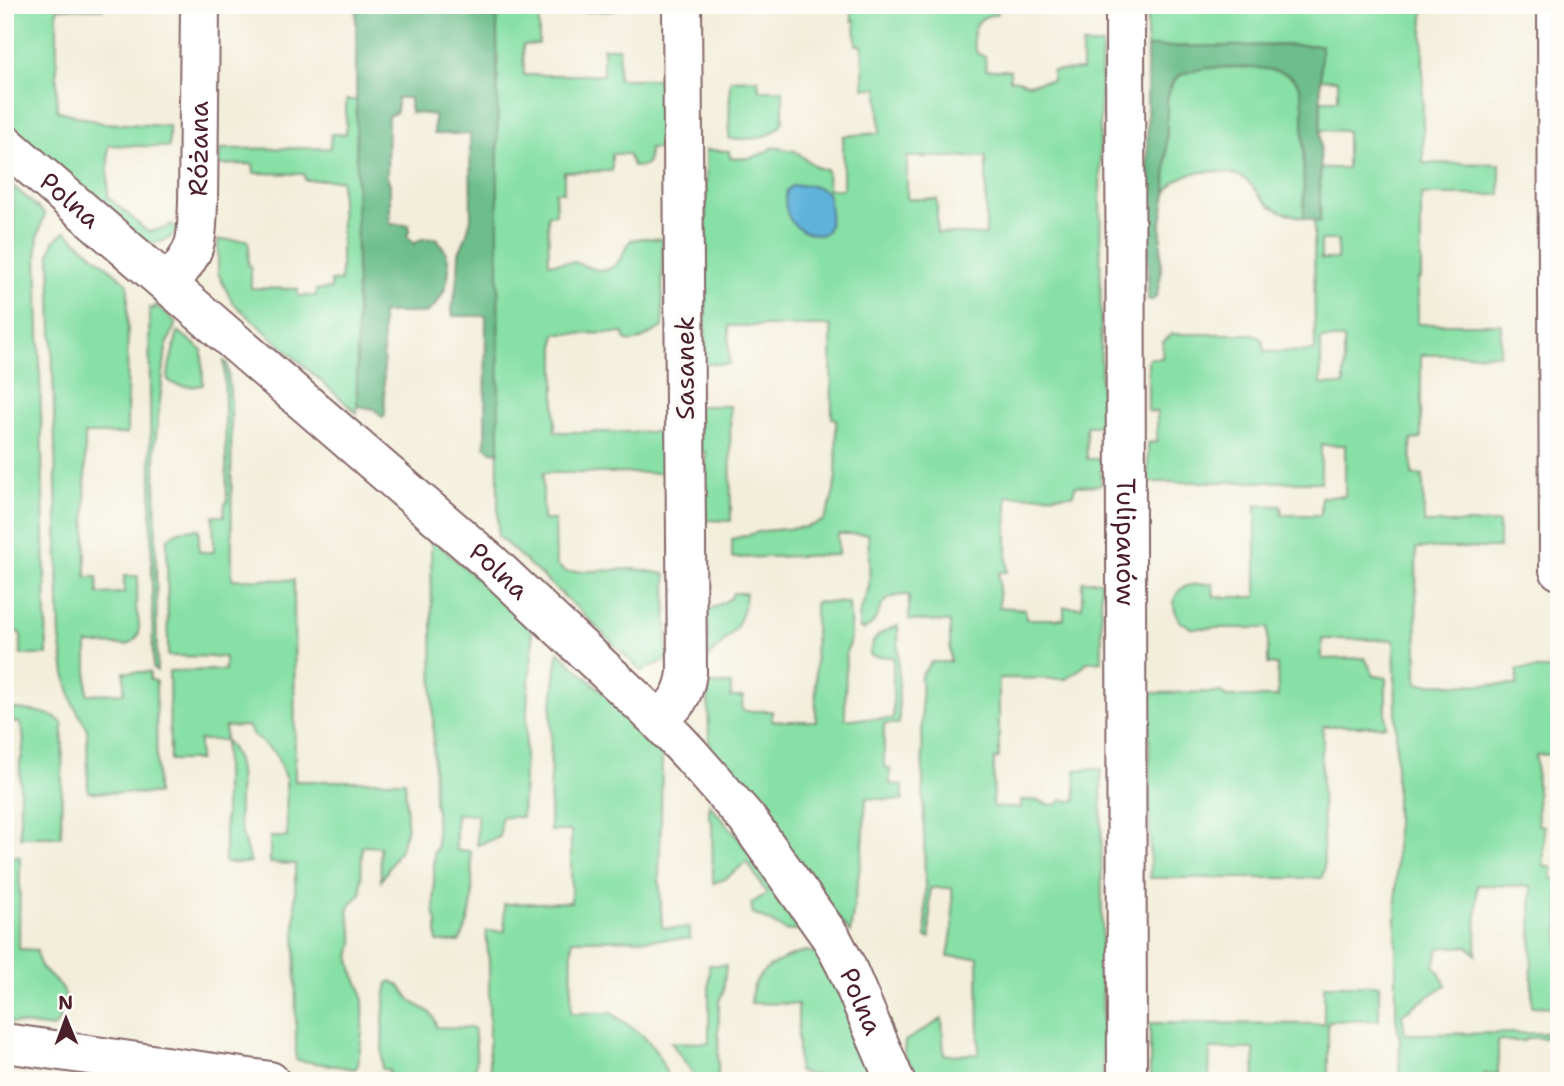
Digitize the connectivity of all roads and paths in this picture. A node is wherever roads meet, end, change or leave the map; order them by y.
1 (200, 5) edge
2 (682, 5) edge
3 (1125, 5) edge
4 (1558, 5) edge
5 (5, 144) edge
6 (169, 285) junction
7 (1559, 570) edge
8 (658, 720) junction
9 (5, 1043) edge
10 (270, 1081) edge
11 (895, 1081) edge
12 (1126, 1081) edge

1 - 6 street, Różana
2 - 8 street, Sasanek
3 - 12 street, Tulipanów
4 - 7 street
5 - 6 street, Polna
6 - 8 street, Polna
8 - 11 street, Polna
9 - 10 street

